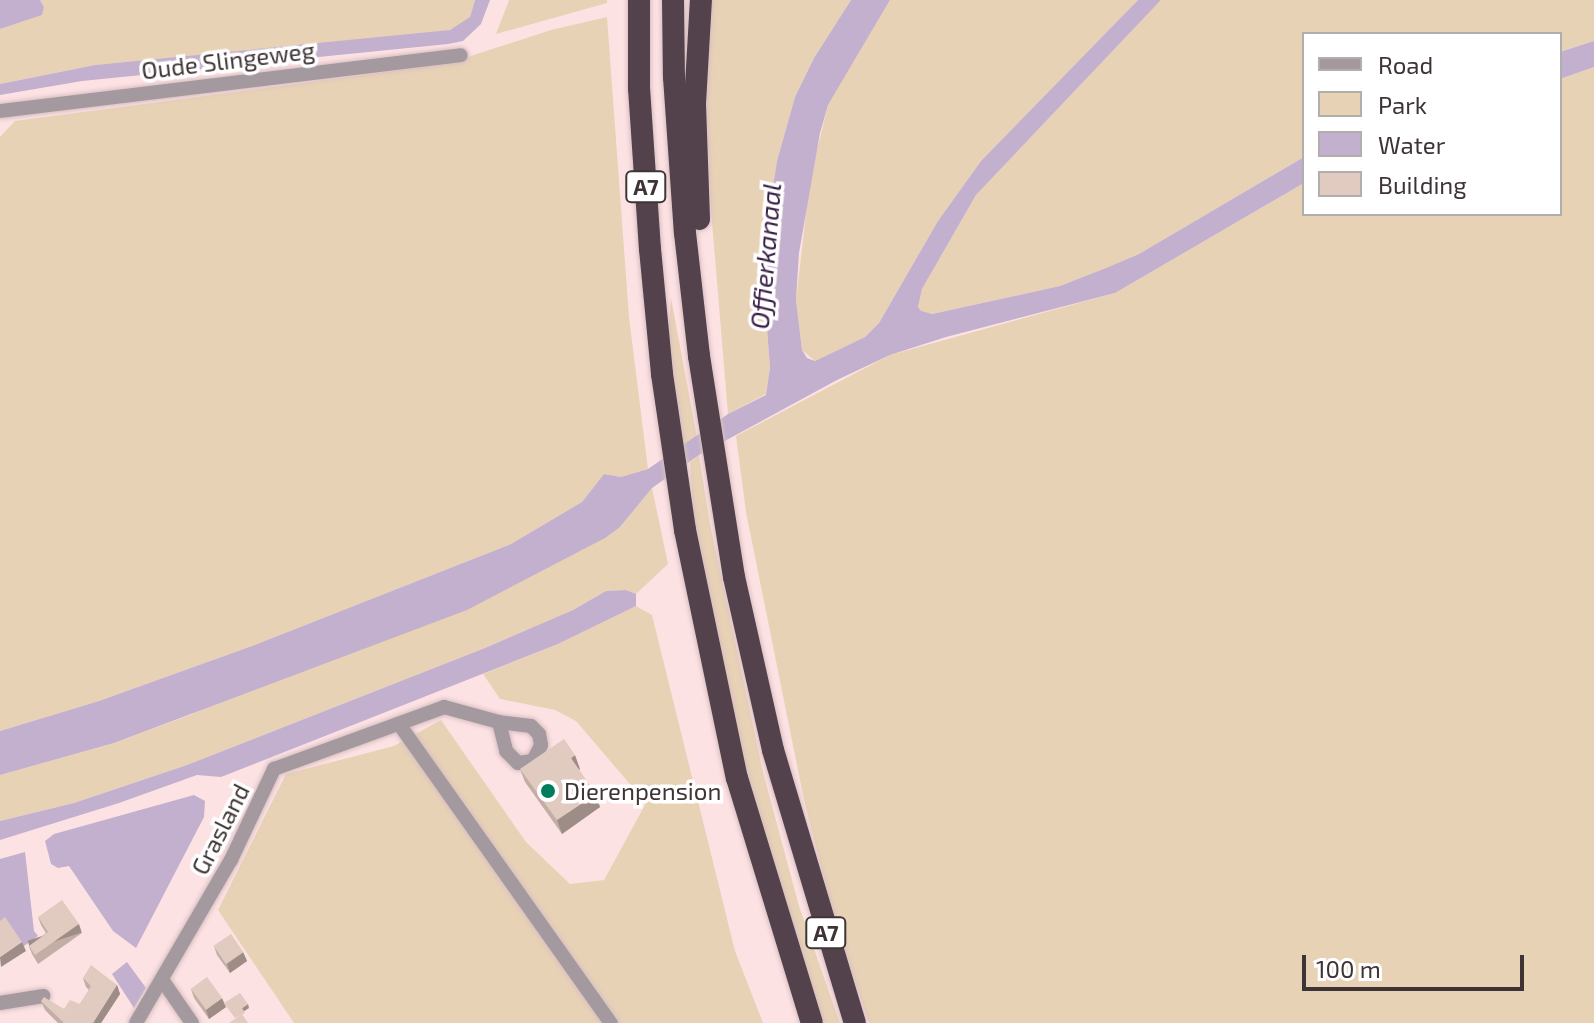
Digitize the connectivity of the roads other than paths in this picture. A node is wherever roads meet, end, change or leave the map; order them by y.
1 (639, 0) edge
2 (673, 0) edge
3 (701, 0) edge
4 (461, 55) dead end
5 (0, 111) edge
6 (699, 356) junction
7 (499, 722) dead end
8 (399, 724) junction
9 (161, 983) junction
10 (43, 996) edge
11 (0, 1003) edge
12 (136, 1022) edge
13 (192, 1023) edge
14 (611, 1023) edge
15 (812, 1023) edge
16 (855, 1023) edge

1 - 15 highway, A7
2 - 6 highway, A7
3 - 6 highway, A7
4 - 5 street, Oude Slingeweg
6 - 16 highway, A7
7 - 8 street, Grasland
8 - 9 street, Grasland
8 - 14 street
9 - 12 street, Grasland
9 - 13 street
10 - 11 street

